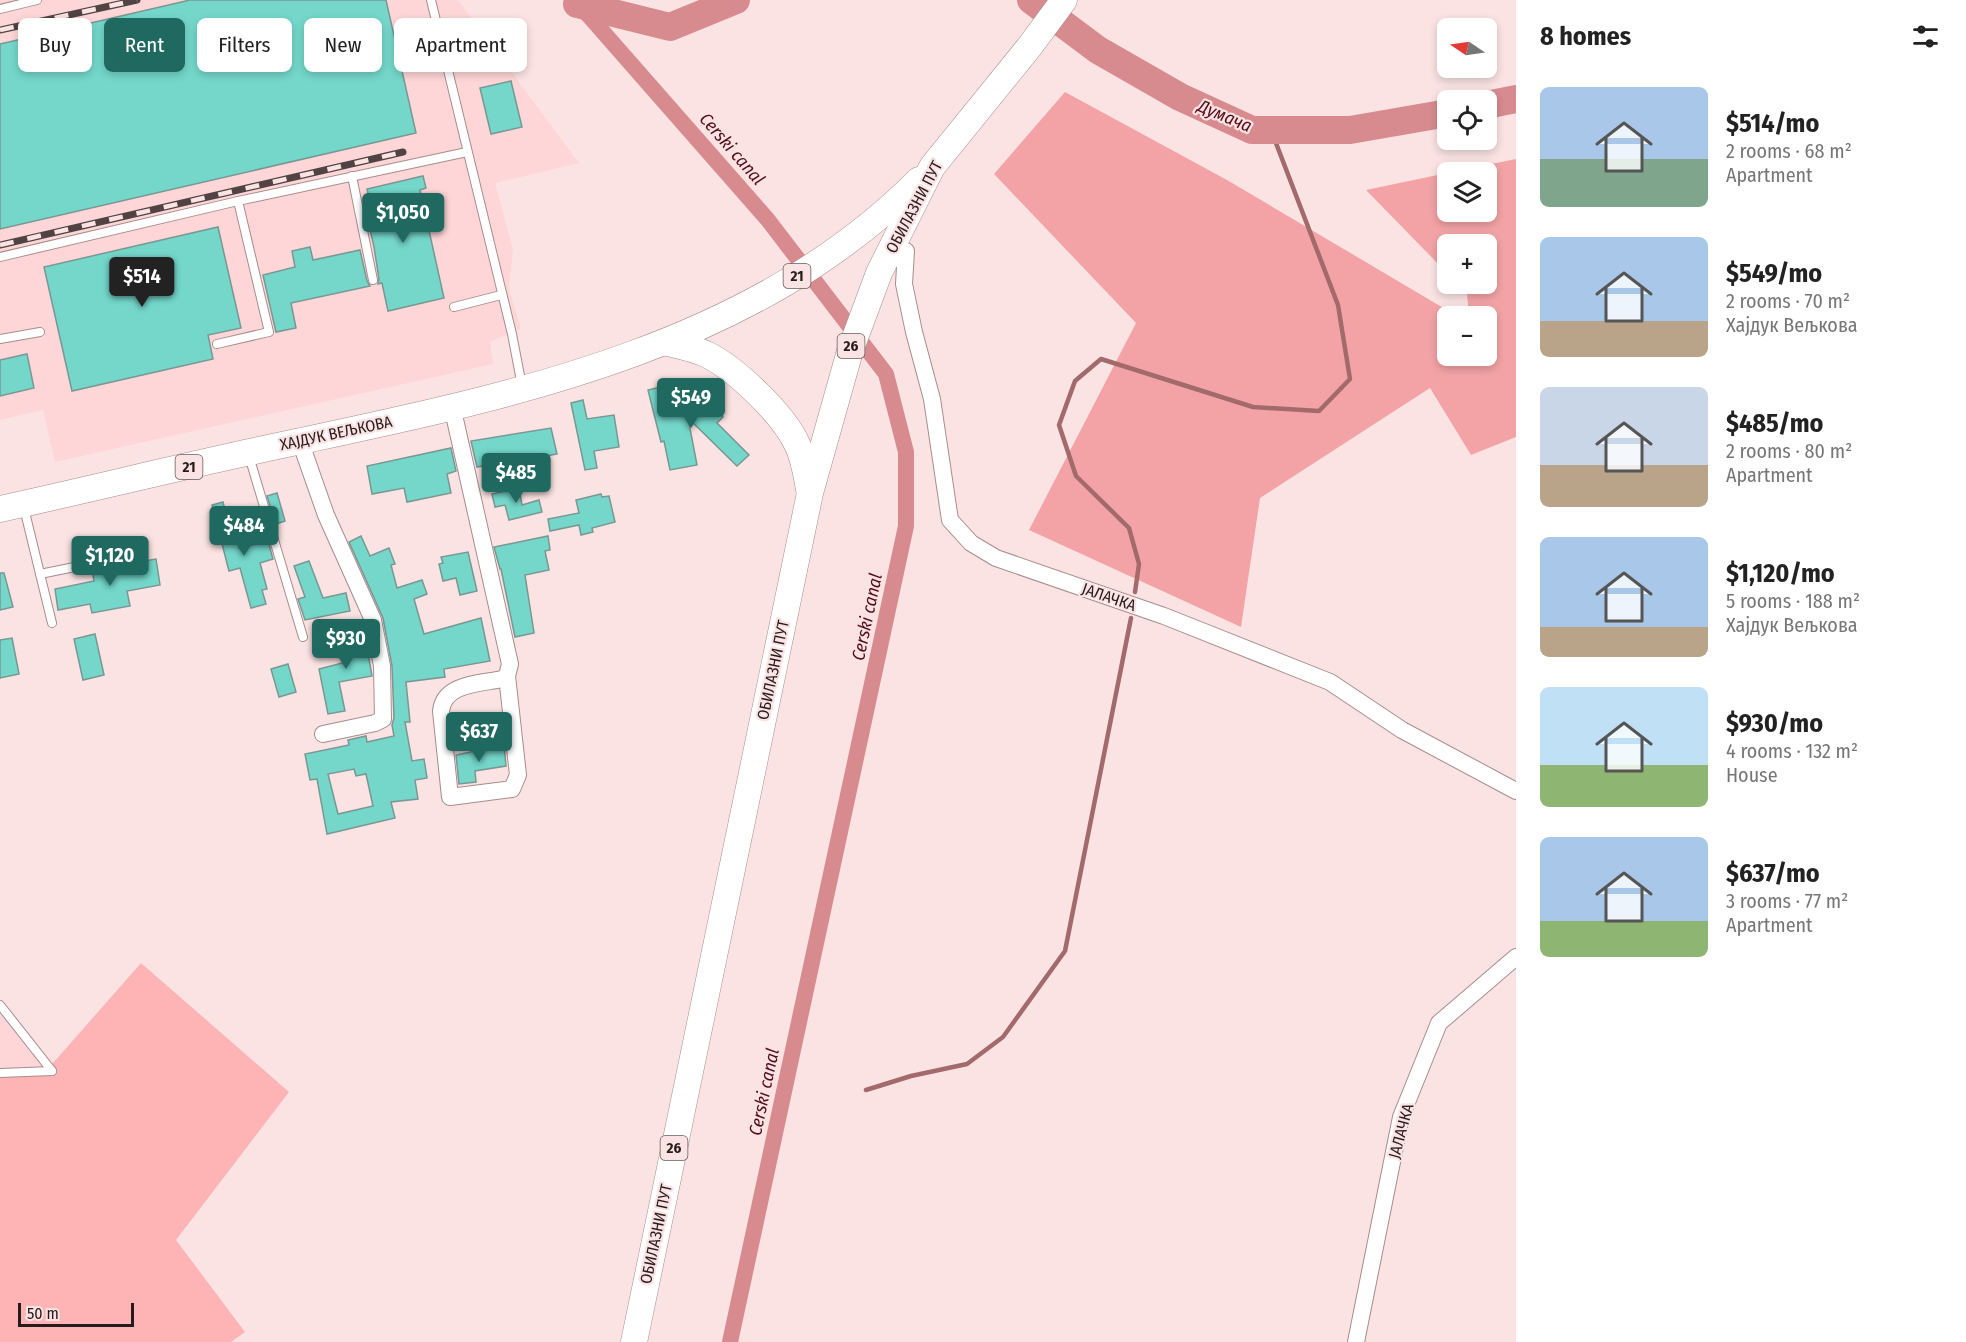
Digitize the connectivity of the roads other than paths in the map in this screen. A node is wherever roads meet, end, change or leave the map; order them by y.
1 (37, 0) edge
2 (431, 0) edge
3 (1064, 0) edge
4 (0, 9) edge
5 (436, 18) edge
6 (449, 72) edge
7 (467, 152) junction
8 (932, 167) junction
9 (352, 176) junction
10 (238, 201) junction
11 (897, 254) junction
12 (0, 257) edge
13 (373, 280) dead end
14 (501, 296) junction
15 (454, 307) dead end
16 (39, 332) dead end
17 (0, 339) edge
18 (668, 342) junction
19 (217, 344) dead end
20 (522, 390) junction
21 (452, 406) junction
22 (300, 441) junction
23 (248, 453) junction
24 (810, 493) junction
25 (11, 507) edge
26 (134, 555) dead end
27 (40, 574) junction
28 (52, 623) dead end
29 (303, 637) dead end
30 (507, 676) junction
31 (323, 734) dead end
32 (1516, 791) edge
33 (1516, 957) edge
34 (0, 1005) edge
35 (0, 1073) edge
36 (634, 1342) edge
37 (1356, 1342) edge

1 - 4 lane
2 - 5 lane
3 - 8 main road, ОБИЛАЗНИ ПУТ / 21
6 - 7 lane
7 - 9 lane
7 - 14 lane
8 - 11 main road, ОБИЛАЗНИ ПУТ / 26
8 - 18 main road, 21
9 - 10 lane
9 - 13 lane
10 - 12 lane
10 - 19 lane
11 - 24 main road, ОБИЛАЗНИ ПУТ / 26
11 - 32 street, ЈАЛАЧКА
14 - 15 lane
14 - 20 lane
16 - 17 lane
18 - 20 main road, ХАЈДУК ВЕЉКОВА / 21
18 - 24 main road
20 - 21 main road, ХАЈДУК ВЕЉКОВА / 21
21 - 22 main road, ХАЈДУК ВЕЉКОВА / 21
21 - 30 street
22 - 23 main road, ХАЈДУК ВЕЉКОВА / 21
22 - 31 street
23 - 25 main road, ХАЈДУК ВЕЉКОВА / 21
23 - 29 lane
24 - 36 main road, ОБИЛАЗНИ ПУТ / 26
25 - 27 lane
26 - 27 lane
27 - 28 lane
30 - 30 street
33 - 37 street, ЈАЛАЧКА
34 - 35 lane

